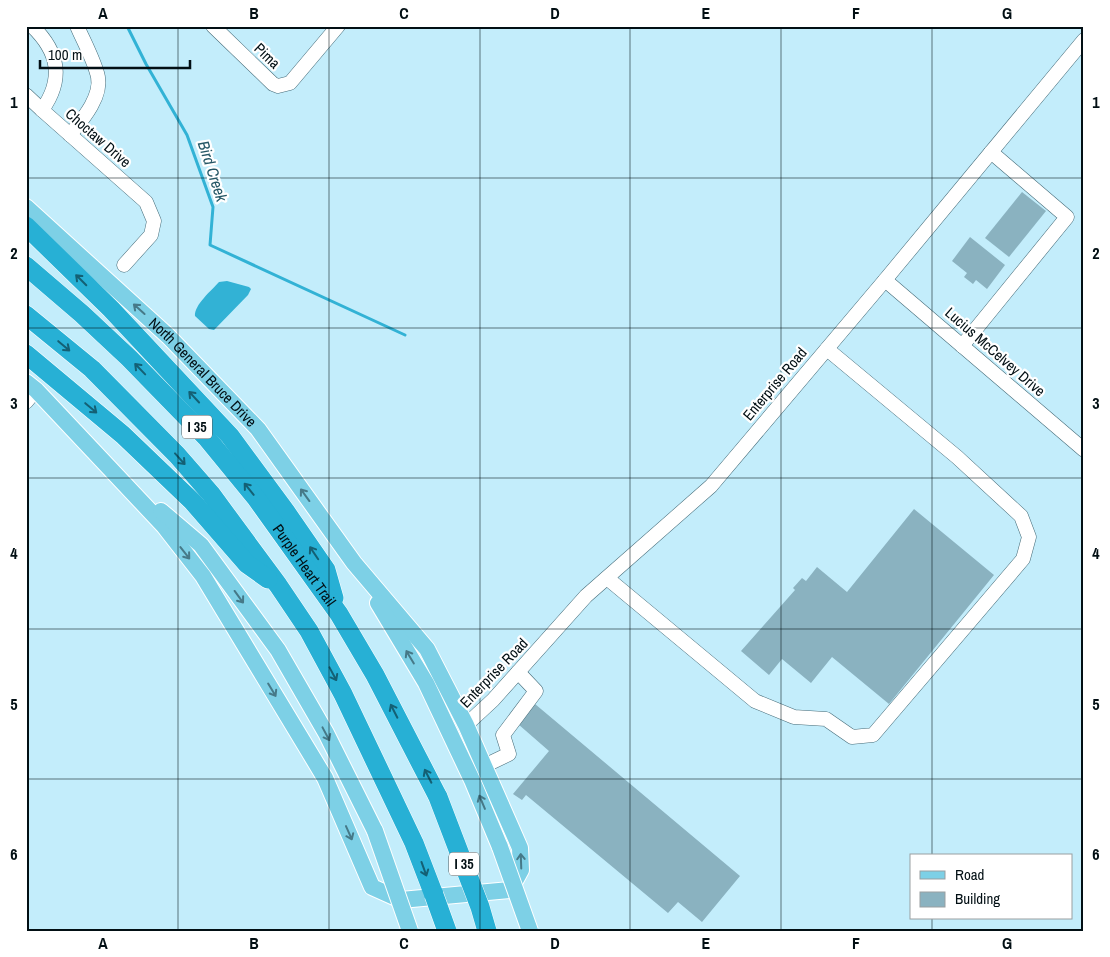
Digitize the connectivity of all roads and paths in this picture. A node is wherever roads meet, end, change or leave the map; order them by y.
1 (32, 26) edge
2 (77, 26) edge
3 (213, 26) edge
4 (338, 26) edge
5 (1084, 40) edge
6 (26, 95) edge
7 (42, 110) junction
8 (70, 135) junction
9 (991, 152) junction
10 (26, 207) edge
11 (26, 226) edge
12 (124, 265) dead end
13 (26, 266) edge
14 (885, 280) junction
15 (26, 315) edge
16 (962, 346) junction
17 (827, 349) junction
18 (26, 354) edge
19 (30, 391) edge
20 (1084, 450) edge
21 (106, 464) junction
22 (354, 563) junction
23 (607, 578) junction
24 (278, 585) junction
25 (339, 614) junction
26 (518, 672) junction
27 (466, 725) junction
28 (484, 766) junction
29 (410, 931) edge
30 (446, 931) edge
31 (487, 931) edge
32 (530, 931) edge

1 - 7 street, Choctaw Drive
2 - 8 street
3 - 4 street, Pima
5 - 9 street, Enterprise Road
6 - 7 street, Choctaw Drive
7 - 8 street, Choctaw Drive
8 - 12 street, Choctaw Drive
9 - 14 street, Enterprise Road
9 - 16 street
22 -> 10 main road, North General Bruce Drive
25 -> 11 highway
25 -> 13 highway, Purple Heart Trail / I 35
14 - 16 street, Lucius McCelvey Drive
14 - 17 street, Enterprise Road
15 -> 24 highway, I 35
16 - 20 street, Lucius McCelvey Drive
17 - 23 street, Enterprise Road
17 - 23 street
18 -> 24 highway
19 - 21 main road
21 -> 28 main road
21 -> 29 main road, bridge
22 - 27 main road
32 -> 22 main road, bridge
23 - 26 street, Enterprise Road
24 -> 30 highway, I 35, bridge
31 -> 25 highway, Purple Heart Trail / I 35, bridge
26 - 27 street, Enterprise Road
26 - 28 street
27 - 28 main road

